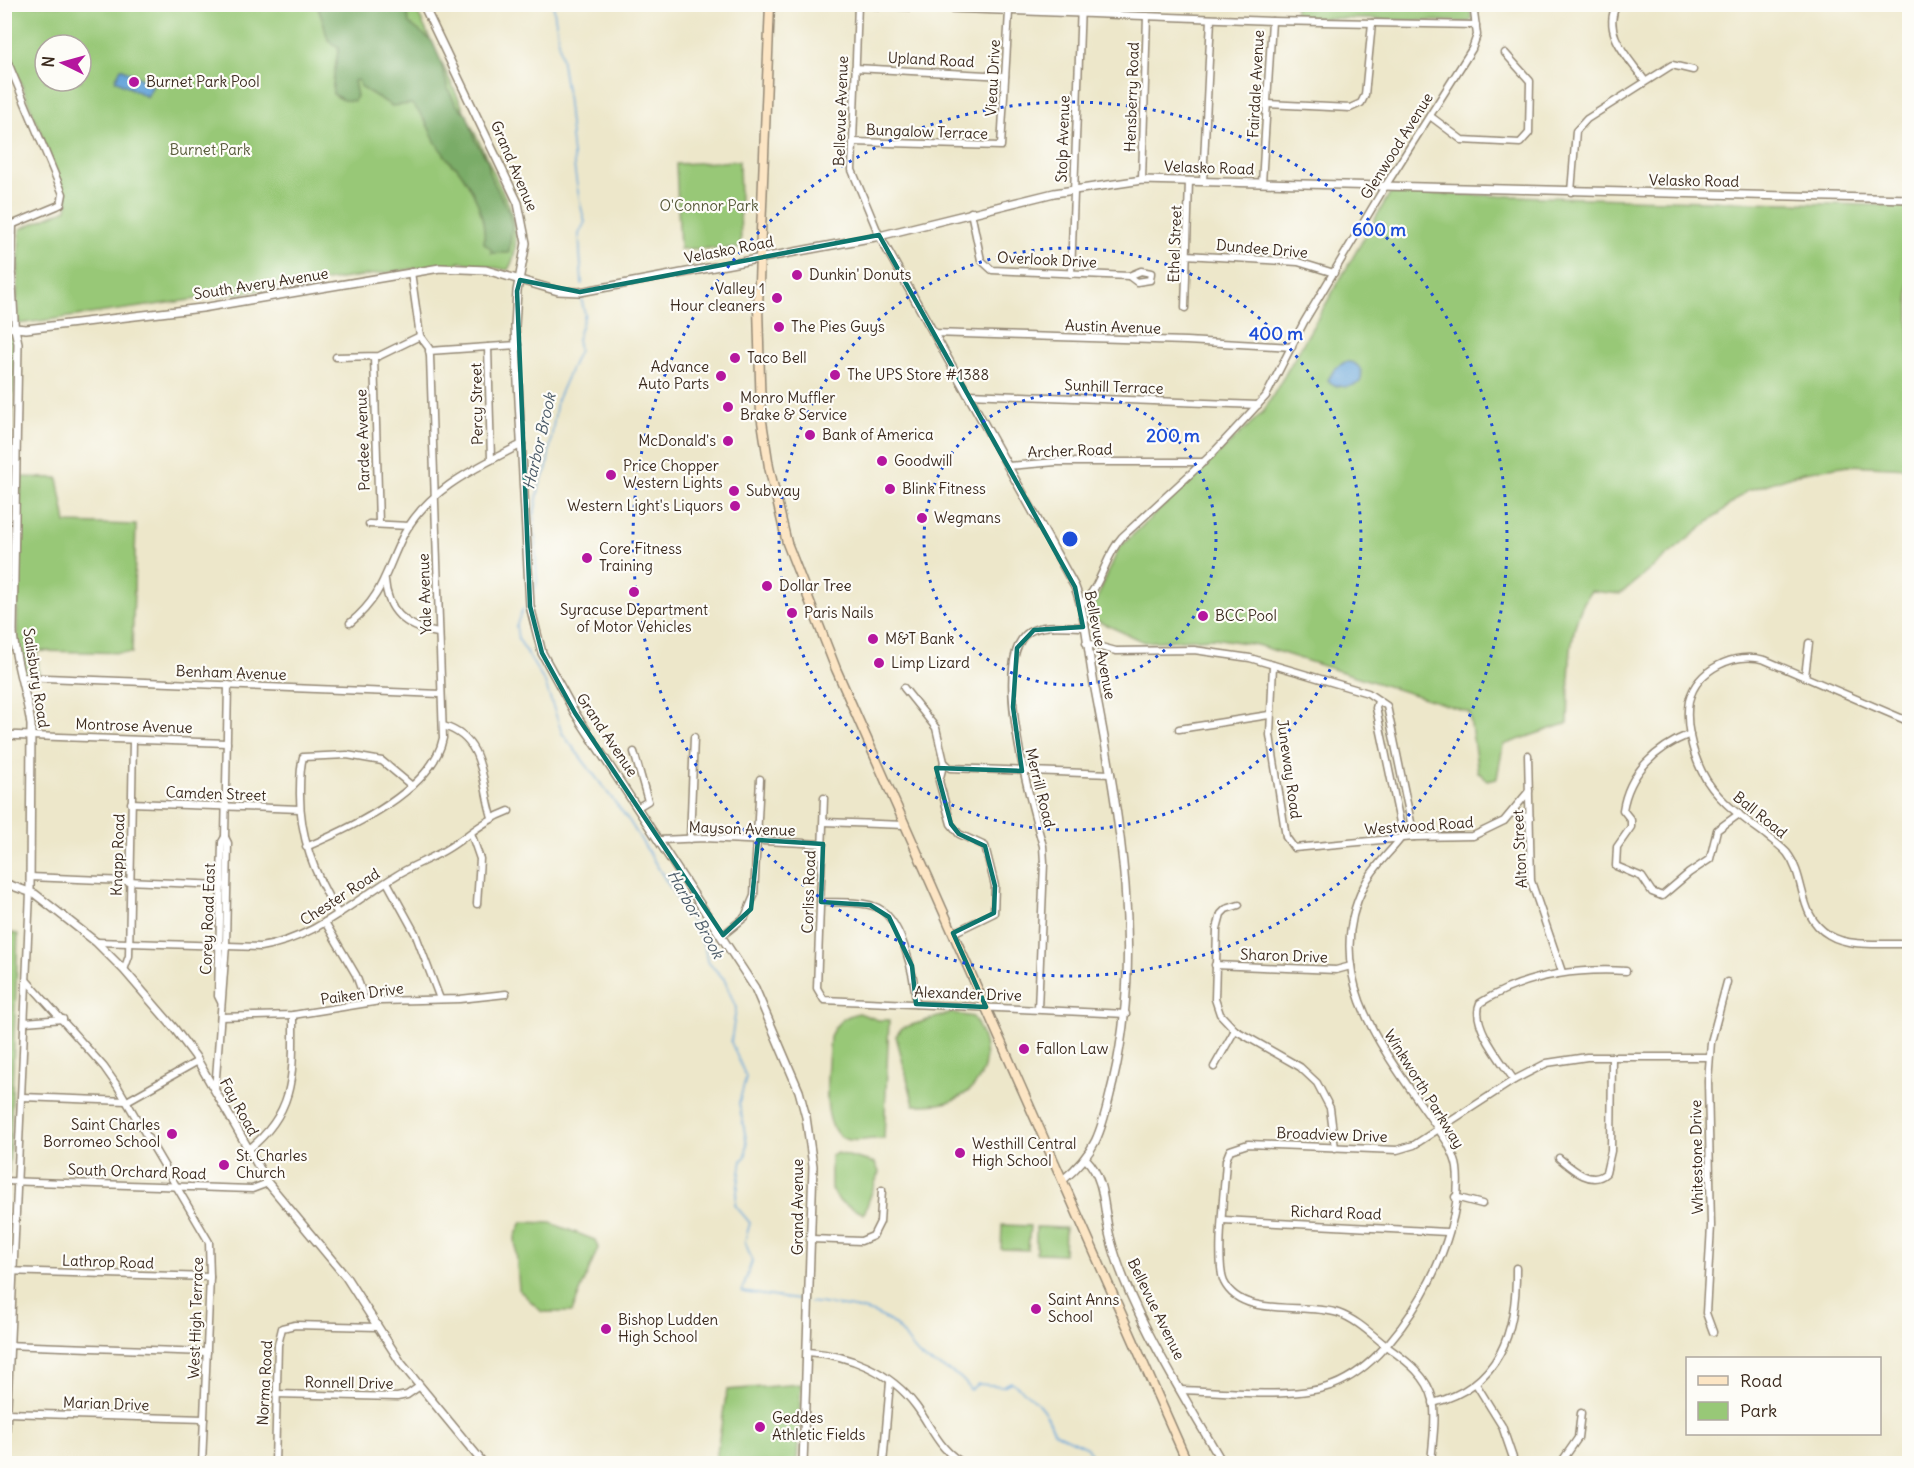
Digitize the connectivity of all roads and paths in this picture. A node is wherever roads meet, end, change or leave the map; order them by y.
1 (423, 4) edge
2 (770, 4) edge
3 (1081, 4) edge
4 (1473, 4) edge
5 (1617, 4) edge
6 (858, 5) edge
7 (1009, 12) junction
8 (1081, 14) junction
9 (1147, 16) junction
10 (1211, 19) junction
11 (1272, 21) junction
12 (1372, 23) junction
13 (1476, 26) junction
14 (4, 53) edge
15 (1505, 54) dead end
16 (855, 68) junction
17 (1693, 70) dead end
18 (1005, 76) junction
19 (1645, 81) junction
20 (1267, 104) junction
21 (1430, 116) junction
22 (853, 141) junction
23 (1000, 146) joint
24 (1142, 180) junction
25 (1189, 180) junction
26 (1203, 181) junction
27 (1262, 183) junction
28 (1384, 188) junction
29 (1073, 189) junction
30 (1571, 192) junction
31 (1910, 199) edge
32 (970, 212) junction
33 (14, 224) junction
34 (4, 228) edge
35 (879, 235) junction
36 (4, 253) edge
37 (1186, 255) junction
38 (761, 257) junction
39 (411, 273) junction
40 (1334, 273) junction
41 (1071, 274) junction
42 (12, 275) junction
43 (1129, 276) dead end
44 (520, 280) junction
45 (1185, 308) dead end
46 (4, 327) edge
47 (15, 329) junction
48 (933, 333) junction
49 (420, 336) junction
50 (518, 345) junction
51 (1292, 347) junction
52 (488, 348) junction
53 (429, 351) junction
54 (336, 357) dead end
55 (374, 357) junction
56 (968, 394) junction
57 (1258, 405) junction
58 (522, 444) junction
59 (491, 460) junction
60 (1204, 462) junction
61 (1008, 466) junction
62 (435, 496) junction
63 (379, 523) junction
64 (369, 524) dead end
65 (409, 526) junction
66 (385, 579) junction
67 (1081, 604) junction
68 (350, 623) dead end
69 (1083, 627) junction
70 (438, 633) junction
71 (1086, 643) junction
72 (1809, 643) dead end
73 (1273, 664) junction
74 (1805, 676) junction
75 (21, 677) junction
76 (228, 685) junction
77 (904, 688) dead end
78 (441, 694) junction
79 (1378, 701) junction
80 (1269, 715) junction
81 (1910, 722) edge
82 (443, 726) junction
83 (1179, 729) dead end
84 (1690, 734) junction
85 (4, 735) edge
86 (31, 736) junction
87 (694, 737) dead end
88 (133, 740) junction
89 (227, 743) junction
90 (634, 752) dead end
91 (1528, 755) dead end
92 (944, 762) junction
93 (1022, 771) junction
94 (1111, 774) junction
95 (760, 779) dead end
96 (412, 786) junction
97 (1529, 791) junction
98 (824, 798) dead end
99 (132, 803) junction
100 (226, 806) junction
101 (638, 807) junction
102 (300, 809) junction
103 (509, 811) dead end
104 (1512, 813) junction
105 (1739, 814) junction
106 (492, 817) junction
107 (1530, 818) junction
108 (824, 822) junction
109 (905, 825) junction
110 (471, 833) junction
111 (1414, 837) junction
112 (690, 838) junction
113 (1401, 838) junction
114 (660, 840) junction
115 (758, 840) junction
116 (1287, 841) joint
117 (823, 844) junction
118 (306, 848) junction
119 (30, 877) junction
120 (129, 881) junction
121 (387, 882) junction
122 (4, 883) edge
123 (224, 885) junction
124 (30, 892) junction
125 (821, 902) junction
126 (477, 904) dead end
127 (1239, 905) dead end
128 (338, 914) junction
129 (325, 922) junction
130 (953, 933) junction
131 (723, 935) junction
132 (129, 941) junction
133 (96, 942) junction
134 (1910, 944) edge
135 (219, 945) junction
136 (226, 945) junction
137 (1215, 965) junction
138 (1351, 966) junction
139 (124, 970) junction
140 (1562, 972) junction
141 (1626, 972) dead end
142 (27, 981) junction
143 (1727, 982) dead end
144 (817, 988) joint
145 (506, 994) dead end
146 (440, 999) junction
147 (221, 1002) junction
148 (366, 1003) junction
149 (916, 1004) junction
150 (986, 1007) junction
151 (1038, 1009) junction
152 (1126, 1014) junction
153 (293, 1015) junction
154 (221, 1017) junction
155 (63, 1019) junction
156 (25, 1022) junction
157 (1235, 1030) junction
158 (1612, 1057) junction
159 (1709, 1057) junction
160 (198, 1061) junction
161 (1214, 1067) dead end
162 (1514, 1080) junction
163 (215, 1091) junction
164 (22, 1097) junction
165 (128, 1101) junction
166 (1439, 1130) junction
167 (1335, 1148) junction
168 (248, 1150) junction
169 (1559, 1158) dead end
170 (1086, 1159) junction
171 (1063, 1180) junction
172 (4, 1181) edge
173 (18, 1181) junction
174 (268, 1183) junction
175 (177, 1185) junction
176 (882, 1190) dead end
177 (1455, 1197) junction
178 (1482, 1204) dead end
179 (1223, 1220) junction
180 (1447, 1232) junction
181 (812, 1239) junction
182 (1516, 1268) dead end
183 (4, 1271) edge
184 (14, 1271) junction
185 (210, 1277) junction
186 (377, 1328) junction
187 (1713, 1332) dead end
188 (8, 1345) edge
189 (1387, 1347) junction
190 (207, 1352) junction
191 (808, 1352) junction
192 (890, 1382) junction
193 (1476, 1384) junction
194 (420, 1386) junction
195 (1181, 1390) junction
196 (276, 1394) junction
197 (1433, 1403) junction
198 (7, 1413) junction
199 (1581, 1413) dead end
200 (204, 1419) junction
201 (955, 1461) edge
202 (5, 1464) edge
203 (202, 1464) edge
204 (275, 1464) edge
205 (484, 1464) edge
206 (803, 1464) edge
207 (883, 1464) edge
208 (966, 1464) edge
209 (1188, 1464) edge
210 (1223, 1464) edge
211 (1431, 1464) edge
212 (1515, 1464) edge
213 (1560, 1464) edge

1 - 44 street, Grand Avenue
2 - 38 main road
3 - 8 street, Stolp Avenue
4 - 13 street, Glenwood Avenue
5 - 19 street
6 - 7 street
6 - 16 street, Bellevue Avenue
7 - 8 street
7 - 18 street, Vieau Drive
8 - 9 street
8 - 29 street, Stolp Avenue
9 - 10 street
9 - 24 street, Hensberry Road
10 - 11 street
10 - 26 street
11 - 12 street
11 - 20 street, Fairdale Avenue
12 - 13 street
12 - 20 street
13 - 21 street, Glenwood Avenue
14 - 33 street
15 - 21 street
16 - 18 street, Upland Road
16 - 22 street, Bellevue Avenue
17 - 19 street
18 - 23 street, Vieau Drive
19 - 30 street
20 - 27 street, Fairdale Avenue
21 - 28 street, Glenwood Avenue
22 - 23 street, Bungalow Terrace
22 - 35 street, Bellevue Avenue
24 - 25 street, Velasko Road
24 - 29 street, Velasko Road
25 - 26 street, Velasko Road
25 - 37 street, Ethel Street
26 - 27 street, Velasko Road
27 - 28 street, Velasko Road
28 - 30 street, Velasko Road
28 - 40 street, Glenwood Avenue
29 - 32 street, Velasko Road
29 - 41 street, Stolp Avenue
30 - 31 street, Velasko Road
32 - 35 street, Velasko Road
32 - 41 street, Overlook Drive
33 - 34 street
33 - 42 street
35 - 38 street, Velasko Road
35 - 48 street, Bellevue Avenue
36 - 42 street
37 - 40 street, Dundee Drive
37 - 45 street, Ethel Street
38 - 44 street, Velasko Road
38 - 109 main road
39 - 44 street, South Avery Avenue
39 - 47 street, South Avery Avenue
39 - 49 street, Yale Avenue
40 - 51 street, Glenwood Avenue
41 - 43 street, Overlook Drive
42 - 47 street
44 - 50 street, Grand Avenue
46 - 47 street, South Avery Avenue
47 - 75 street, Salisbury Road
48 - 51 street, Austin Avenue
48 - 56 street, Bellevue Avenue
49 - 53 street, Yale Avenue
49 - 55 street
50 - 52 street
50 - 58 street, Grand Avenue
51 - 57 street, Glenwood Avenue
52 - 53 street
52 - 59 street, Percy Street
53 - 62 street, Yale Avenue
54 - 55 street
55 - 63 street, Pardee Avenue
56 - 57 street, Sunhill Terrace
56 - 61 street, Bellevue Avenue
57 - 60 street, Glenwood Avenue
58 - 59 street
58 - 101 street, Grand Avenue
59 - 62 street
60 - 61 street, Archer Road
60 - 67 street, Glenwood Avenue
61 - 67 street, Bellevue Avenue
62 - 65 street
62 - 70 street, Yale Avenue
63 - 64 street
63 - 65 street
65 - 66 street
66 - 68 street
66 - 70 street
67 - 69 street, Bellevue Avenue
69 - 71 street, Bellevue Avenue
69 - 93 street, Merrill Road
70 - 78 street, Yale Avenue
71 - 73 street
71 - 94 street, Bellevue Avenue
72 - 74 street
73 - 79 street
73 - 80 street, Juneway Road
74 - 81 street, Ball Road
74 - 84 street, Ball Road
75 - 76 street, Benham Avenue
75 - 86 street, Salisbury Road
76 - 78 street, Benham Avenue
76 - 89 street, Corey Road East
77 - 92 street
78 - 82 street, Yale Avenue
79 - 111 street
79 - 113 street
80 - 83 street
80 - 116 street, Juneway Road
82 - 96 street, Yale Avenue
82 - 106 street
84 - 105 street, Ball Road
84 - 105 street
85 - 86 street, Montrose Avenue
86 - 88 street, Montrose Avenue
86 - 119 street, Salisbury Road
87 - 112 street
88 - 89 street, Montrose Avenue
88 - 99 street, Knapp Road
89 - 100 street, Corey Road East
90 - 101 street
91 - 97 street, Alton Street
92 - 93 street
92 - 130 street
93 - 94 street
93 - 151 street, Merrill Road
94 - 152 street, Bellevue Avenue
95 - 115 street
96 - 102 street
96 - 118 street, Yale Avenue
97 - 104 street, Westwood Road
97 - 107 street, Alton Street
98 - 108 street, Corliss Road
99 - 100 street, Camden Street
99 - 120 street, Knapp Road
100 - 102 street, Camden Street
100 - 123 street, Corey Road East
101 - 114 street, Grand Avenue
102 - 118 street
103 - 106 street, Chester Road
104 - 107 street
104 - 111 street, Westwood Road
105 - 134 street, Ball Road
106 - 110 street, Chester Road
107 - 140 street, Alton Street
108 - 109 street
108 - 117 street, Corliss Road
109 - 130 main road
110 - 121 street, Chester Road
110 - 126 street
111 - 113 street, Westwood Road
112 - 114 street, Mayson Avenue
112 - 115 street, Mayson Avenue
113 - 116 street, Westwood Road
113 - 138 street, Winkworth Parkway
114 - 131 street, Grand Avenue
115 - 117 street, Mayson Avenue
115 - 131 street
117 - 125 street, Corliss Road
118 - 128 street
119 - 120 street
119 - 124 street, Salisbury Road
120 - 123 street
120 - 132 street, Knapp Road
121 - 128 street, Chester Road
121 - 146 street
122 - 124 street, Fay Road
123 - 135 street, Corey Road East
123 - 136 street, Corey Road East
124 - 133 street, Fay Road
124 - 142 street, Salisbury Road
125 - 144 street, Corliss Road
125 - 149 street
127 - 137 street
128 - 129 street, Chester Road
129 - 136 street, Chester Road
129 - 148 street
130 - 150 main road
131 - 181 street, Grand Avenue
132 - 133 street, Chester Road
132 - 135 street, Chester Road
132 - 139 street, Knapp Road
133 - 139 street, Fay Road
135 - 136 street, Chester Road
135 - 147 street, Corey Road East
136 - 147 street, Corey Road East
137 - 138 street, Sharon Drive
137 - 157 street
138 - 166 street, Winkworth Parkway
139 - 160 street, Fay Road
140 - 141 street
140 - 162 street
142 - 155 street, West High Terrace
142 - 156 street, Salisbury Road
143 - 159 street, Whitestone Drive
144 - 149 street, Alexander Drive
145 - 146 street, Paiken Drive
146 - 148 street, Paiken Drive
147 - 154 street, Corey Road East
148 - 153 street, Paiken Drive
149 - 150 street, Alexander Drive
150 - 151 street, Alexander Drive
150 - 171 main road
151 - 152 street, Alexander Drive
152 - 170 street, Bellevue Avenue
153 - 154 street, Paiken Drive
153 - 168 street
154 - 163 street, Corey Road East
155 - 156 street
155 - 165 street, West High Terrace
156 - 164 street, Salisbury Road
157 - 161 street
157 - 167 street
158 - 159 street, Broadview Drive
158 - 162 street, Broadview Drive
158 - 169 street
159 - 187 street, Whitestone Drive
160 - 163 street, Fay Road
160 - 165 street
162 - 166 street, Broadview Drive
163 - 168 street, Fay Road
164 - 165 street
164 - 173 street, Salisbury Road
165 - 175 street, West High Terrace
166 - 167 street, Broadview Drive
166 - 177 street, Winkworth Parkway
167 - 179 street, Broadview Drive
168 - 174 street, Fay Road
170 - 171 street, Bellevue Avenue
170 - 195 street, Bellevue Avenue
171 - 209 main road
172 - 173 street, South Orchard Road
173 - 175 street, South Orchard Road
173 - 184 street, Salisbury Road
174 - 175 street, South Orchard Road
174 - 186 street, Fay Road
175 - 185 street, West High Terrace
176 - 181 street
177 - 178 street
177 - 180 street, Winkworth Parkway
179 - 180 street, Richard Road
179 - 189 street
180 - 189 street, Winkworth Parkway
181 - 191 street, Grand Avenue
182 - 193 street
183 - 184 street, Lathrop Road
184 - 185 street, Lathrop Road
184 - 188 street, Salisbury Road
185 - 190 street, West High Terrace
186 - 194 street, Fay Road
186 - 196 street, Norma Road
188 - 190 street
188 - 198 street, Salisbury Road
189 - 195 street, Winkworth Parkway
189 - 197 street
190 - 200 street, West High Terrace
191 - 192 street
191 - 206 street, Grand Avenue
192 - 201 street
192 - 207 street
193 - 197 street
193 - 212 street
194 - 196 street, Ronnell Drive
194 - 205 street, Fay Road
195 - 210 street, Bellevue Avenue
196 - 204 street, Norma Road
197 - 211 street
198 - 200 street, Marian Drive
198 - 202 street, Salisbury Road
199 - 213 street
200 - 203 street, West High Terrace
201 - 208 street

